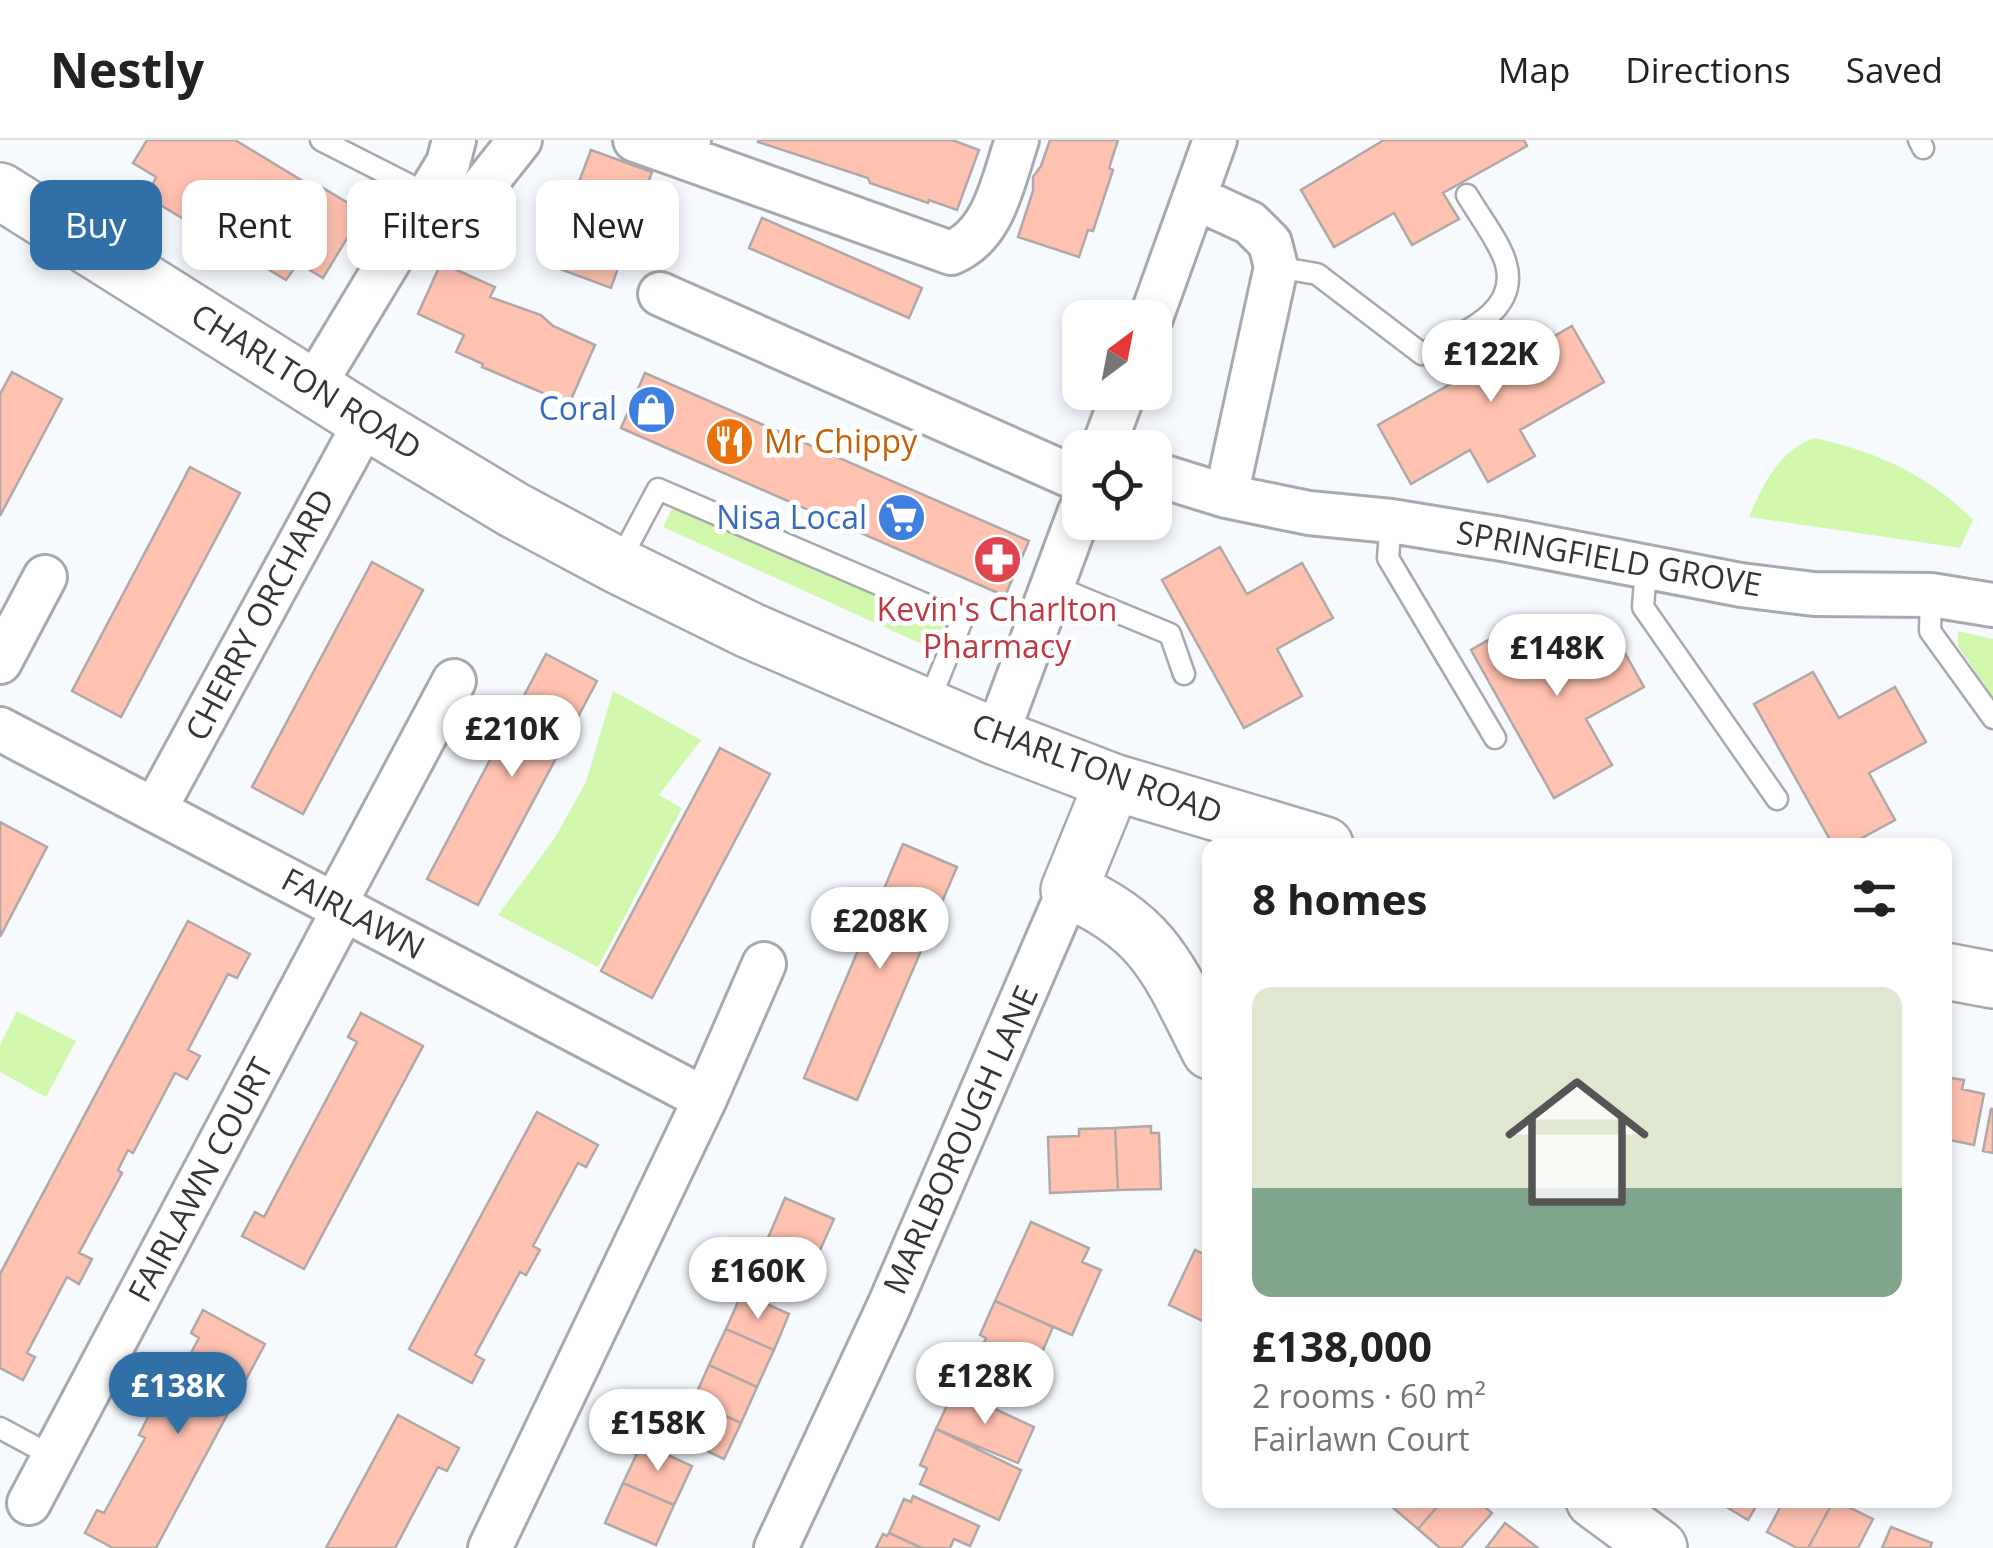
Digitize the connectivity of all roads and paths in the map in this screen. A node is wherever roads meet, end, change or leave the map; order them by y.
1 (321, 140) edge
2 (454, 140) edge
3 (520, 140) edge
4 (635, 140) edge
5 (1018, 140) edge
6 (1216, 140) edge
7 (686, 148) edge
8 (400, 180) edge
9 (438, 180) edge
10 (488, 180) edge
11 (0, 191) edge
12 (1467, 194) dead end
13 (1196, 198) junction
14 (1276, 267) junction
15 (383, 270) edge
16 (660, 294) dead end
17 (1158, 300) edge
18 (312, 387) junction
19 (366, 421) junction
20 (1062, 472) edge
21 (1172, 479) edge
22 (1226, 496) junction
23 (1391, 520) junction
24 (1070, 540) edge
25 (617, 566) junction
26 (1646, 569) junction
27 (45, 577) dead end
28 (1054, 586) junction
29 (1931, 595) junction
30 (1993, 605) edge
31 (0, 662) edge
32 (1184, 674) dead end
33 (454, 681) dead end
34 (927, 706) junction
35 (1993, 718) edge
36 (0, 729) edge
37 (996, 736) junction
38 (1494, 738) dead end
39 (1113, 782) junction
40 (1777, 799) dead end
41 (155, 809) junction
42 (1301, 838) edge
43 (1069, 890) junction
44 (339, 906) junction
45 (764, 964) dead end
46 (1952, 972) edge
47 (1993, 980) edge
48 (1202, 1036) edge
49 (705, 1099) junction
50 (0, 1428) edge
51 (54, 1457) junction
52 (30, 1504) dead end
53 (1605, 1508) edge
54 (490, 1548) edge
55 (776, 1548) edge
56 (1659, 1548) edge

1 - 8 lane
2 - 9 street
3 - 10 street
4 - 7 street
5 - 7 street
6 - 13 street
11 - 18 main road, CHARLTON ROAD
12 - 14 lane
13 - 14 street
13 - 17 street
14 - 22 street
15 - 18 street
16 - 20 street
18 - 19 main road, CHARLTON ROAD
19 - 25 main road, CHARLTON ROAD
19 - 41 street, CHERRY ORCHARD
21 - 22 street, SPRINGFIELD GROVE
22 - 23 street, SPRINGFIELD GROVE
23 - 26 street, SPRINGFIELD GROVE
23 - 38 lane
24 - 28 street
25 - 34 main road, CHARLTON ROAD
25 - 34 lane, CHARLTON ROAD
26 - 29 street, SPRINGFIELD GROVE
26 - 40 lane
27 - 31 street
28 - 32 lane
28 - 37 street
29 - 30 street, SPRINGFIELD GROVE
29 - 35 lane
33 - 44 street, FAIRLAWN COURT
34 - 37 main road, CHARLTON ROAD
36 - 41 street, FAIRLAWN
37 - 39 main road, CHARLTON ROAD
39 - 42 main road, CHARLTON ROAD
39 - 43 main road, MARLBOROUGH LANE
41 - 44 street, FAIRLAWN
43 - 48 main road
43 - 55 street, MARLBOROUGH LANE
44 - 49 street, FAIRLAWN
44 - 51 street, FAIRLAWN COURT
45 - 49 street
46 - 47 main road
49 - 54 street
50 - 51 lane
51 - 52 street, FAIRLAWN COURT
53 - 56 main road

